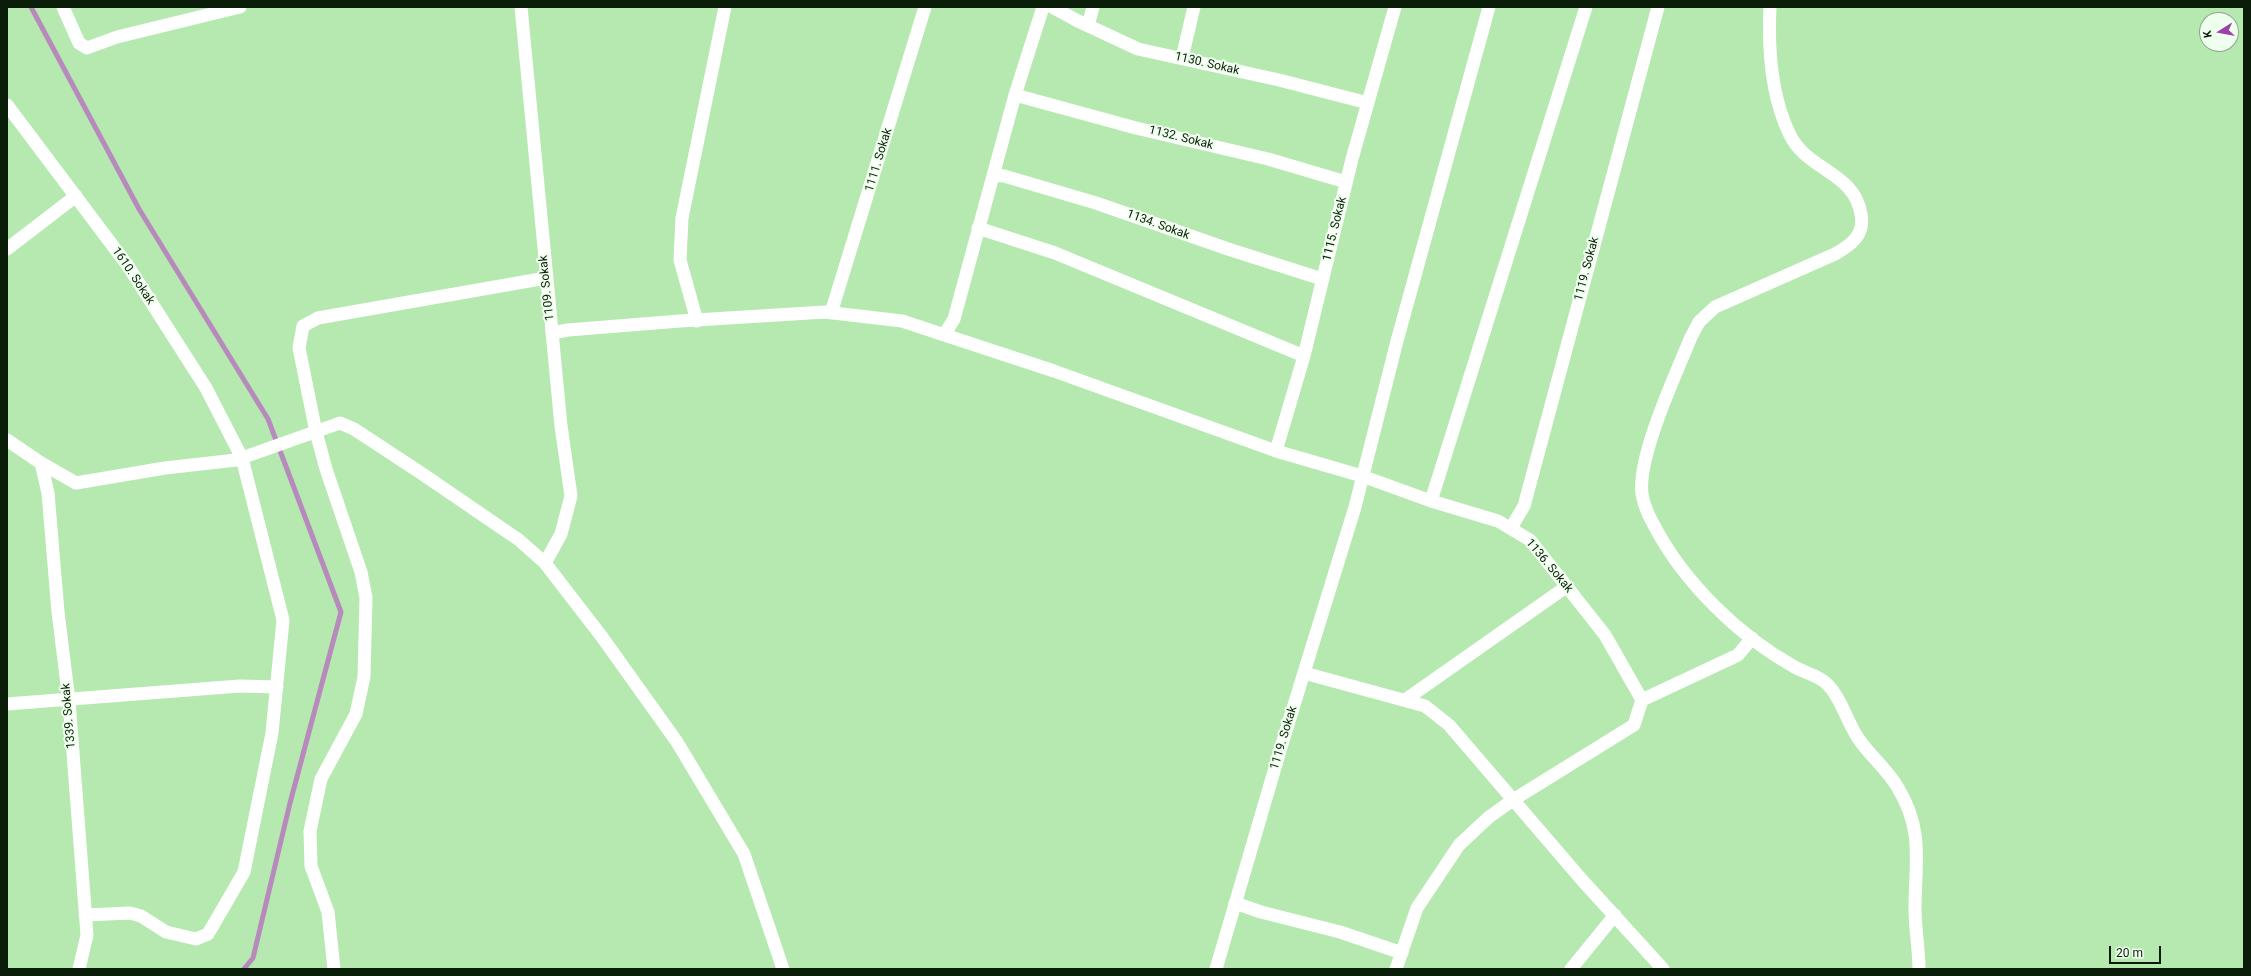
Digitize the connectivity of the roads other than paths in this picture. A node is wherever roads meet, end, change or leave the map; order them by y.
1 (64, 7) edge
2 (521, 7) edge
3 (725, 7) edge
4 (925, 7) edge
5 (1043, 7) edge
6 (1052, 7) edge
7 (1093, 7) edge
8 (1194, 7) edge
9 (1395, 7) edge
10 (1489, 7) edge
11 (1586, 7) edge
12 (1658, 7) edge
13 (1770, 7) edge
14 (232, 8) edge
15 (1088, 26) junction
16 (1182, 58) junction
17 (1015, 95) junction
18 (1368, 103) junction
19 (7, 105) edge
20 (993, 175) junction
21 (1346, 182) junction
22 (76, 196) junction
23 (978, 228) junction
24 (7, 249) edge
25 (546, 278) junction
26 (1322, 280) junction
27 (830, 313) junction
28 (697, 321) junction
29 (552, 334) junction
30 (944, 335) junction
31 (1304, 356) junction
32 (312, 433) junction
33 (7, 440) edge
34 (1276, 451) junction
35 (245, 457) junction
36 (41, 464) junction
37 (1362, 476) junction
38 (1431, 501) junction
39 (1511, 528) junction
40 (545, 563) junction
41 (1566, 587) junction
42 (1752, 638) junction
43 (1304, 673) junction
44 (277, 687) junction
45 (1405, 700) junction
46 (1642, 700) junction
47 (69, 701) junction
48 (7, 704) edge
49 (1513, 800) junction
50 (1235, 903) junction
51 (1615, 915) junction
52 (85, 916) junction
53 (1402, 953) junction
54 (78, 969) edge
55 (334, 969) edge
56 (783, 969) edge
57 (1216, 969) edge
58 (1396, 969) edge
59 (1571, 969) edge
60 (1663, 969) edge
61 (1919, 969) edge

1 - 14 street
2 - 25 street, 1109. Sokak
3 - 28 street
4 - 27 street, 1111. Sokak
5 - 17 street
6 - 15 street, 1130. Sokak
7 - 15 street
8 - 16 street
9 - 18 street, 1115. Sokak
10 - 37 street, 1119. Sokak
11 - 38 street
12 - 39 street, 1119. Sokak
13 - 42 street
15 - 16 street, 1130. Sokak
16 - 18 street, 1130. Sokak
17 - 20 street
17 - 21 street, 1132. Sokak
18 - 21 street, 1115. Sokak
19 - 22 street, 1610. Sokak
20 - 23 street
20 - 26 street, 1134. Sokak
21 - 26 street, 1115. Sokak
22 - 24 street
22 - 35 street, 1610. Sokak
23 - 30 street
23 - 31 street
25 - 29 street, 1109. Sokak
25 - 32 street
26 - 31 street, 1115. Sokak
27 - 28 street, 1136. Sokak
27 - 30 street, 1136. Sokak
28 - 29 street, 1136. Sokak
29 - 40 street, 1109. Sokak
30 - 34 street, 1136. Sokak
31 - 34 street, 1115. Sokak
32 - 35 street
32 - 40 street
32 - 55 street
33 - 36 street
34 - 37 street, 1136. Sokak
35 - 36 street
35 - 44 street, 1610. Sokak
36 - 47 street, 1339. Sokak
37 - 38 street, 1136. Sokak
37 - 43 street, 1119. Sokak
38 - 39 street, 1136. Sokak
39 - 41 street, 1136. Sokak
40 - 56 street
41 - 45 street
41 - 46 street, 1136. Sokak
42 - 46 street
42 - 61 street
43 - 45 street
43 - 50 street, 1119. Sokak
44 - 47 street
44 - 52 street, 1610. Sokak
45 - 49 street
46 - 49 street
47 - 48 street
47 - 52 street, 1339. Sokak
49 - 51 street
49 - 53 street
50 - 53 street
50 - 57 street, 1119. Sokak
51 - 59 street
51 - 60 street
52 - 54 street, 1339. Sokak
53 - 58 street

